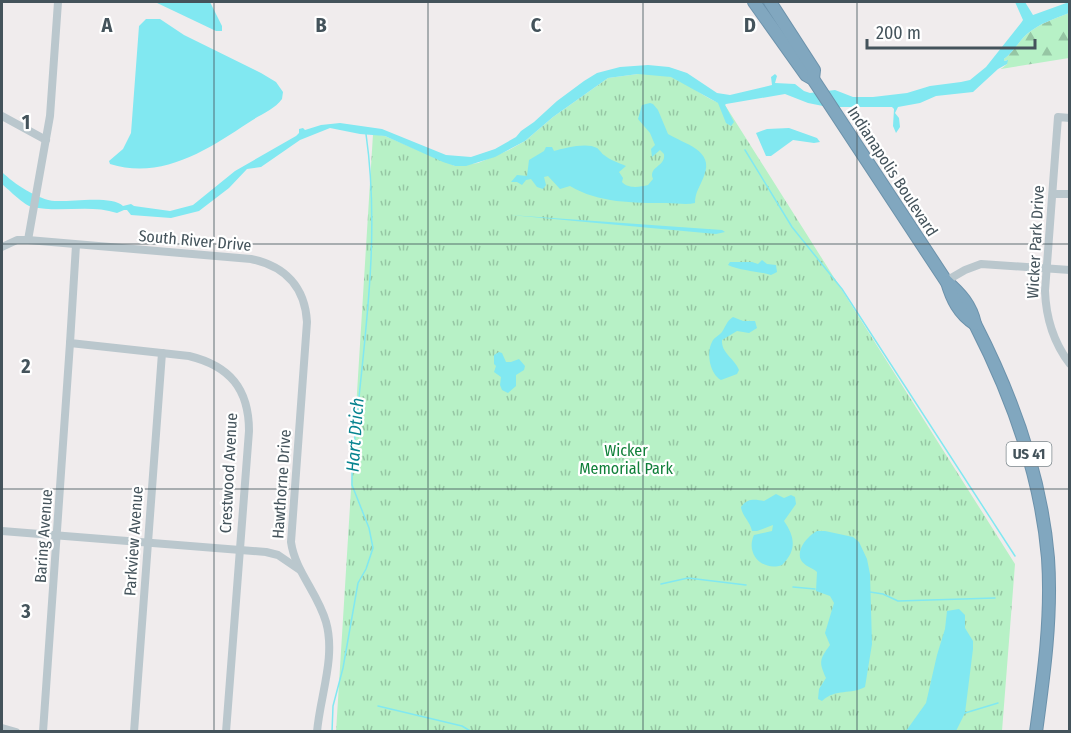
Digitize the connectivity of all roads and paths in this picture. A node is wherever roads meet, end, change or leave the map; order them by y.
1 (58, 2) edge
2 (754, 2) edge
3 (770, 2) edge
4 (813, 79) junction
5 (2, 116) edge
6 (1070, 118) edge
7 (46, 140) junction
8 (1053, 194) junction
9 (1070, 194) edge
10 (28, 240) junction
11 (76, 245) junction
12 (2, 247) edge
13 (1047, 268) junction
14 (1070, 270) edge
15 (946, 280) junction
16 (306, 338) joint
17 (70, 343) junction
18 (162, 353) junction
19 (1070, 364) edge
20 (2, 531) edge
21 (58, 535) junction
22 (148, 543) junction
23 (240, 549) junction
24 (300, 570) junction
25 (2, 728) edge
26 (16, 732) edge
27 (43, 732) edge
28 (134, 732) edge
29 (226, 732) edge
30 (317, 732) edge
31 (1036, 732) edge

1 - 7 street
2 - 4 highway, Indianapolis Boulevard / US 41
3 - 4 highway, Indianapolis Boulevard / US 41
4 - 15 highway, Indianapolis Boulevard / US 41
5 - 7 street
6 - 8 street, Wicker Park Drive
7 - 10 street
8 - 9 street
8 - 13 street, Wicker Park Drive
10 - 11 street, South River Drive
10 - 12 street
11 - 16 street, South River Drive
11 - 17 street
13 - 14 street
13 - 15 street
13 - 19 street, Wicker Park Drive
15 - 31 highway, Indianapolis Boulevard / US 41
16 - 24 street, Hawthorne Drive
17 - 18 street, Crestwood Avenue
17 - 21 street, Baring Avenue
18 - 22 street, Parkview Avenue
18 - 23 street, Crestwood Avenue
20 - 21 street
21 - 22 street
21 - 27 street, Baring Avenue
22 - 23 street
22 - 28 street, Parkview Avenue
23 - 24 street
23 - 29 street, Crestwood Avenue
24 - 30 street, Hawthorne Drive
25 - 26 street

